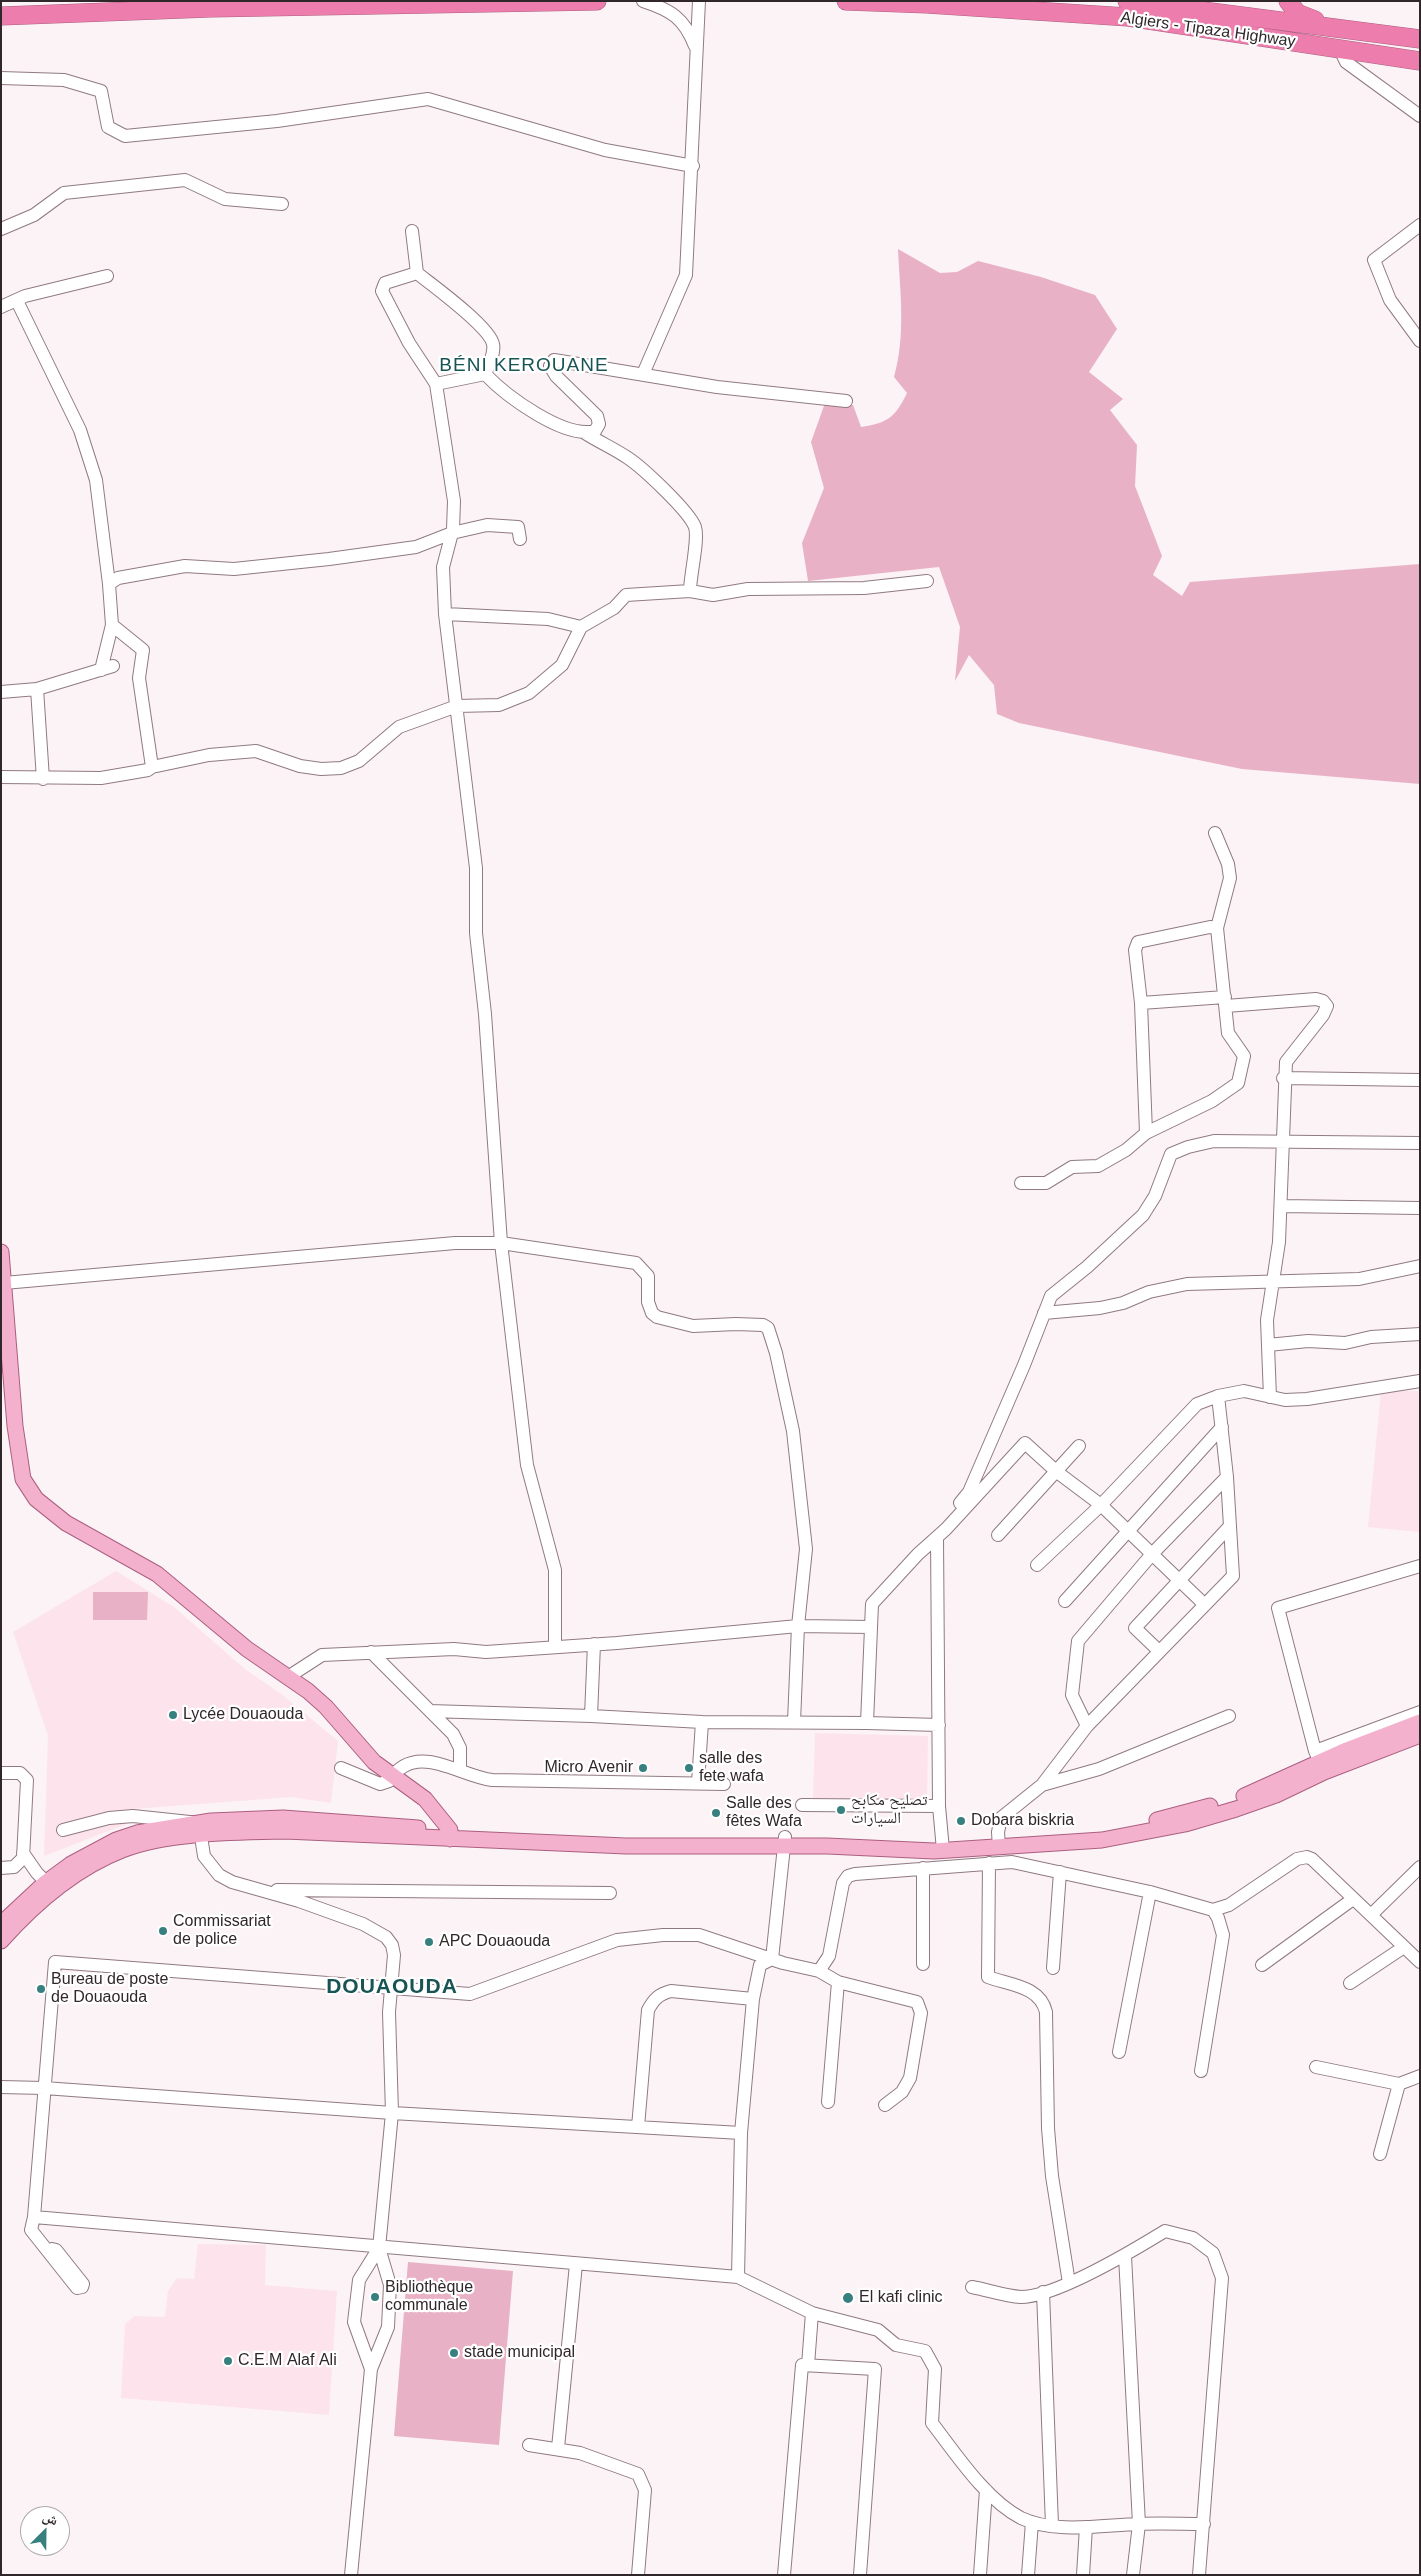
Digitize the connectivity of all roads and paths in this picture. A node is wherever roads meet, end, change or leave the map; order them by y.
1 (597, 1) edge
2 (643, 1) edge
3 (699, 1) edge
4 (846, 1) edge
5 (1127, 1) edge
6 (1266, 1) edge
7 (1288, 1) edge
8 (1237, 14) junction
9 (1, 16) edge
10 (1418, 38) edge
11 (1340, 49) junction
12 (696, 51) junction
13 (1420, 60) edge
14 (1, 78) edge
15 (1420, 116) edge
16 (693, 166) junction
17 (282, 204) dead end
18 (1420, 225) edge
19 (1, 229) edge
20 (412, 231) dead end
21 (417, 273) junction
22 (108, 276) dead end
23 (17, 301) junction
24 (1, 307) edge
25 (1420, 341) edge
26 (486, 374) junction
27 (643, 374) junction
28 (436, 384) junction
29 (846, 401) dead end
30 (585, 433) junction
31 (452, 533) junction
32 (520, 539) dead end
33 (927, 581) dead end
34 (109, 584) junction
35 (690, 591) junction
36 (445, 614) junction
37 (112, 625) junction
38 (581, 627) junction
39 (37, 689) junction
40 (1, 692) edge
41 (457, 706) junction
42 (152, 767) junction
43 (1, 777) edge
44 (43, 779) junction
45 (1215, 833) dead end
46 (1217, 928) junction
47 (1225, 1001) junction
48 (1142, 1003) junction
49 (1283, 1078) junction
50 (1420, 1080) edge
51 (1146, 1132) junction
52 (1283, 1141) junction
53 (1420, 1143) edge
54 (1021, 1184) dead end
55 (1282, 1206) junction
56 (1420, 1208) edge
57 (501, 1244) junction
58 (1, 1252) edge
59 (1420, 1266) edge
60 (4, 1283) junction
61 (1273, 1283) junction
62 (1044, 1313) junction
63 (1420, 1334) edge
64 (1268, 1345) junction
65 (1420, 1381) edge
66 (1218, 1396) junction
67 (1270, 1396) junction
68 (1222, 1427) junction
69 (1079, 1446) dead end
70 (1057, 1472) junction
71 (1227, 1477) junction
72 (1101, 1505) junction
73 (1229, 1526) junction
74 (1127, 1530) junction
75 (941, 1533) junction
76 (998, 1535) dead end
77 (1152, 1554) junction
78 (1037, 1565) dead end
79 (1420, 1566) edge
80 (1178, 1580) junction
81 (1065, 1601) dead end
82 (1205, 1605) junction
83 (798, 1626) junction
84 (871, 1627) junction
85 (594, 1644) junction
86 (555, 1647) junction
87 (1159, 1651) junction
88 (371, 1652) junction
89 (288, 1676) junction
90 (430, 1711) junction
91 (1420, 1712) edge
92 (591, 1716) junction
93 (1230, 1716) dead end
94 (702, 1722) junction
95 (794, 1722) junction
96 (1420, 1722) edge
97 (867, 1723) junction
98 (939, 1725) junction
99 (1087, 1726) junction
100 (1420, 1735) edge
101 (1396, 1737) junction
102 (1420, 1745) edge
103 (1320, 1762) junction
104 (341, 1768) dead end
105 (460, 1769) junction
106 (1, 1773) edge
107 (393, 1775) junction
108 (698, 1784) junction
109 (724, 1784) dead end
110 (1042, 1786) junction
111 (802, 1806) dead end
112 (939, 1806) junction
113 (199, 1829) junction
114 (63, 1830) dead end
115 (450, 1834) junction
116 (784, 1842) junction
117 (1006, 1842) junction
118 (942, 1845) junction
119 (24, 1853) junction
120 (1012, 1862) junction
121 (989, 1863) junction
122 (1420, 1867) edge
123 (1, 1868) edge
124 (923, 1868) junction
125 (1060, 1872) junction
126 (50, 1887) junction
127 (262, 1890) junction
128 (1150, 1892) junction
129 (610, 1893) dead end
130 (1353, 1899) junction
131 (1213, 1910) junction
132 (1370, 1915) junction
133 (1, 1924) edge
134 (1, 1941) edge
135 (731, 1944) junction
136 (1404, 1947) junction
137 (772, 1959) junction
138 (1420, 1962) edge
139 (923, 1964) dead end
140 (1262, 1965) dead end
141 (1053, 1968) dead end
142 (818, 1972) junction
143 (757, 1975) junction
144 (838, 1982) junction
145 (1350, 1983) dead end
146 (391, 1987) junction
147 (753, 1998) junction
148 (1119, 2052) dead end
149 (1316, 2067) dead end
150 (1201, 2071) dead end
151 (1420, 2076) edge
152 (1399, 2084) junction
153 (1, 2087) edge
154 (44, 2088) junction
155 (828, 2102) dead end
156 (885, 2105) dead end
157 (392, 2114) junction
158 (638, 2127) junction
159 (741, 2132) junction
160 (1380, 2154) dead end
161 (34, 2217) junction
162 (379, 2248) junction
163 (48, 2251) dead end
164 (1125, 2256) junction
165 (576, 2264) junction
166 (738, 2277) junction
167 (1069, 2283) junction
168 (972, 2288) dead end
169 (1043, 2292) junction
170 (812, 2313) junction
171 (808, 2365) junction
172 (371, 2370) junction
173 (529, 2445) dead end
174 (558, 2448) junction
175 (986, 2490) junction
176 (1032, 2522) junction
177 (1138, 2524) junction
178 (1204, 2524) junction
179 (1052, 2525) junction
180 (1086, 2527) junction
181 (351, 2575) edge
182 (638, 2575) edge
183 (784, 2575) edge
184 (860, 2575) edge
185 (980, 2575) edge
186 (1028, 2575) edge
187 (1082, 2575) edge
188 (1133, 2575) edge
189 (1199, 2575) edge

1 - 9 highway
2 - 12 street
3 - 12 street
4 - 11 highway, Algiers - Tipaza Highway
5 - 8 highway, Algiers - Tipaza Highway
6 - 8 highway
7 - 10 highway
8 - 10 highway, Algiers - Tipaza Highway
11 - 13 highway, Algiers - Tipaza Highway
11 - 15 street
12 - 16 street
14 - 16 street
16 - 27 street
17 - 19 street
18 - 25 street
20 - 21 street
21 - 26 street
21 - 28 street
22 - 23 street
23 - 24 street
23 - 34 street
26 - 28 street
26 - 30 street
27 - 29 street
27 - 30 street
28 - 31 street
30 - 35 street
31 - 32 street
31 - 34 street
31 - 36 street
33 - 35 street
34 - 37 street
35 - 38 street
36 - 38 street
36 - 41 street
37 - 39 street
37 - 42 street
38 - 41 street
39 - 40 street
39 - 44 street
41 - 42 street
41 - 57 street
42 - 44 street
43 - 44 street
45 - 46 street
46 - 47 street
46 - 48 street
47 - 48 street
47 - 49 street
47 - 51 street
48 - 51 street
49 - 50 street
49 - 52 street
51 - 54 street
52 - 53 street
52 - 55 street
52 - 62 street
55 - 56 street
55 - 61 street
57 - 60 street
57 - 83 street
57 - 86 street
58 - 60 main road
59 - 61 street
60 - 89 main road
61 - 62 street
61 - 64 street
62 - 75 street
63 - 64 street
64 - 67 street
65 - 67 street
66 - 67 street
66 - 68 street
66 - 72 street
68 - 71 street
68 - 74 street
69 - 70 street
70 - 72 street
70 - 75 street
70 - 76 street
71 - 73 street
71 - 77 street
72 - 74 street
72 - 78 street
73 - 80 street
73 - 82 street
74 - 77 street
74 - 81 street
75 - 84 street
75 - 98 street
77 - 80 street
77 - 99 street
79 - 103 street
80 - 82 street
80 - 87 street
82 - 87 street
83 - 84 street
83 - 85 street
83 - 95 street
84 - 97 street
85 - 86 street
85 - 92 street
86 - 88 street
87 - 99 street
88 - 89 street
88 - 90 street
89 - 107 main road
90 - 92 street
90 - 105 street
91 - 103 street
92 - 94 street
93 - 110 street
94 - 95 street
94 - 108 street
95 - 97 street
96 - 101 main road
97 - 98 street
98 - 112 street
99 - 110 street
100 - 101 main road
101 - 102 street
101 - 103 main road
103 - 117 main road
104 - 107 street
105 - 107 street
105 - 108 street
106 - 119 street
107 - 115 main road
108 - 109 street
110 - 117 street
111 - 112 street
112 - 118 street
113 - 114 street
113 - 115 main road
113 - 126 main road
113 - 127 street
115 - 116 main road
116 - 118 main road
116 - 137 street
117 - 118 main road
117 - 120 street
119 - 123 street
119 - 126 street
120 - 121 street
120 - 125 street
121 - 124 street
121 - 167 street
122 - 132 street
124 - 139 street
124 - 142 street
125 - 128 street
125 - 141 street
126 - 133 main road
126 - 134 main road
127 - 129 street
127 - 146 street
128 - 131 street
128 - 148 street
130 - 131 street
130 - 132 street
130 - 140 street
131 - 150 street
132 - 136 street
135 - 137 street
135 - 143 street
135 - 146 street
136 - 138 street
136 - 145 street
137 - 142 street
137 - 143 street
142 - 144 street
143 - 147 street
144 - 155 street
144 - 156 street
146 - 154 street
146 - 157 street
147 - 158 street
147 - 159 street
149 - 152 street
151 - 152 street
152 - 160 street
153 - 154 street
154 - 157 street
154 - 161 street
157 - 158 street
157 - 162 street
158 - 159 street
159 - 166 street
161 - 162 street
161 - 163 street
162 - 165 street
162 - 172 street
162 - 172 street
164 - 167 street
164 - 177 street
164 - 178 street
165 - 166 street
165 - 174 street
166 - 170 street
167 - 169 street
168 - 169 street
169 - 179 street
170 - 171 street
170 - 175 street
171 - 183 street
171 - 184 street
172 - 181 street
173 - 174 street
174 - 182 street
175 - 176 street
175 - 185 street
176 - 179 street
176 - 186 street
177 - 178 street
177 - 180 street
177 - 188 street
178 - 189 street
179 - 180 street
180 - 187 street

